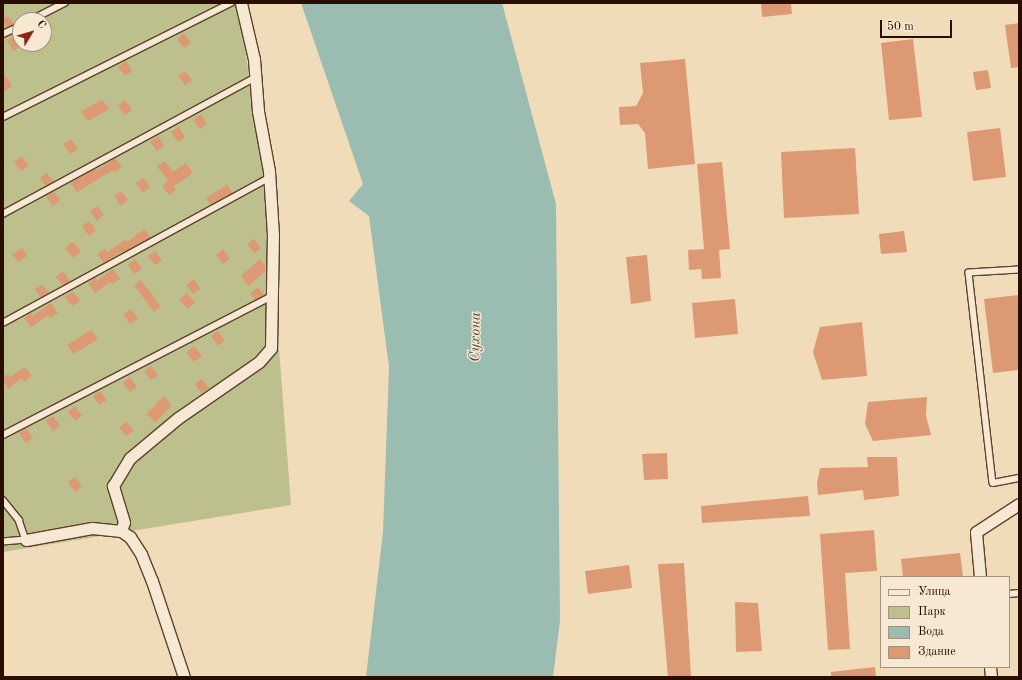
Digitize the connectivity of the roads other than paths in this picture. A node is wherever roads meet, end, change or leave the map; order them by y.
1 (65, 3) edge
2 (231, 3) edge
3 (241, 3) edge
4 (47, 12) edge
5 (256, 78) junction
6 (3, 117) edge
7 (269, 178) junction
8 (3, 214) edge
9 (1019, 270) edge
10 (272, 296) junction
11 (3, 323) edge
12 (3, 435) edge
13 (1019, 478) edge
14 (3, 500) edge
15 (1019, 504) edge
16 (121, 531) junction
17 (26, 540) junction
18 (3, 542) edge
19 (980, 576) edge
20 (184, 677) edge

1 - 4 lane
2 - 6 lane
3 - 5 street
5 - 7 street
5 - 8 lane
7 - 10 street
7 - 11 lane
9 - 13 lane
10 - 12 lane
10 - 16 street
14 - 17 lane
15 - 19 street
16 - 17 street
16 - 20 street
17 - 18 lane

